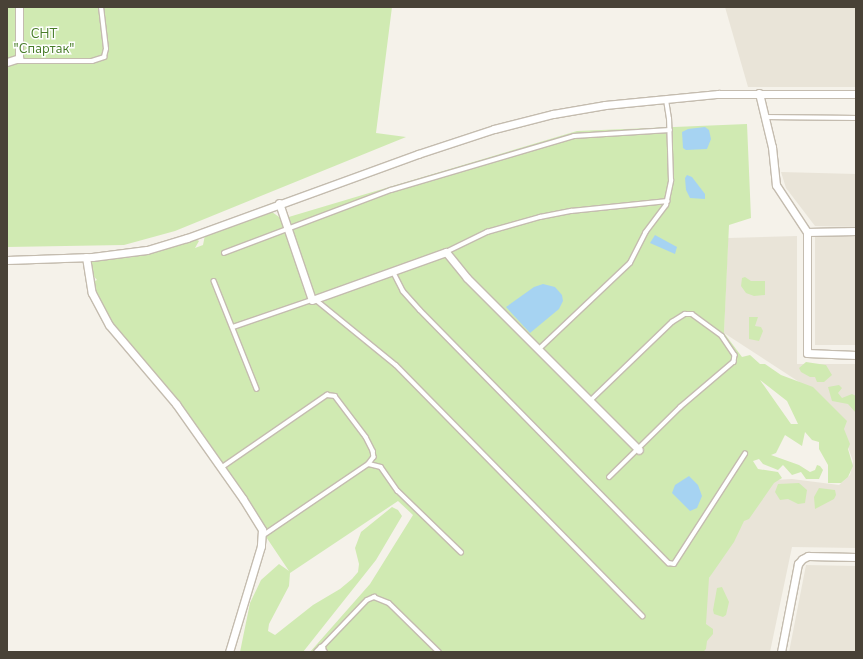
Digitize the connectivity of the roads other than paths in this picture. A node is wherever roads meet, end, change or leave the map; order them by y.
1 (19, 7) edge
2 (101, 7) edge
3 (15, 61) junction
4 (7, 62) edge
5 (759, 93) junction
6 (856, 94) edge
7 (666, 98) junction
8 (766, 117) junction
9 (856, 118) edge
10 (670, 130) junction
11 (667, 201) junction
12 (279, 203) junction
13 (288, 229) junction
14 (856, 231) edge
15 (807, 232) junction
16 (446, 252) junction
17 (224, 253) dead end
18 (86, 257) junction
19 (7, 260) edge
20 (393, 270) junction
21 (214, 281) dead end
22 (313, 299) junction
23 (233, 327) junction
24 (539, 349) junction
25 (856, 356) edge
26 (257, 389) dead end
27 (590, 401) junction
28 (639, 450) junction
29 (745, 454) dead end
30 (369, 464) junction
31 (220, 468) junction
32 (610, 477) dead end
33 (263, 536) junction
34 (461, 552) dead end
35 (856, 557) edge
36 (643, 616) dead end
37 (321, 651) edge
38 (229, 652) edge
39 (439, 652) edge
40 (781, 652) edge

1 - 3 street
2 - 3 lane
3 - 4 street
5 - 6 street
5 - 7 street
5 - 8 street
7 - 10 lane
7 - 12 street
8 - 9 lane
8 - 15 street
10 - 11 lane
10 - 13 lane
11 - 16 lane
11 - 24 lane
12 - 13 street
12 - 18 street
13 - 17 lane
13 - 22 street
14 - 15 street
15 - 25 street
16 - 20 street
16 - 24 street
18 - 19 street
18 - 31 street
20 - 22 street
20 - 29 lane
21 - 23 lane
22 - 23 lane
22 - 36 lane
23 - 26 lane
24 - 27 street
27 - 28 street
27 - 28 lane
28 - 32 lane
30 - 31 lane
30 - 33 lane
30 - 34 lane
31 - 33 street
33 - 38 street
35 - 40 street
37 - 39 lane

